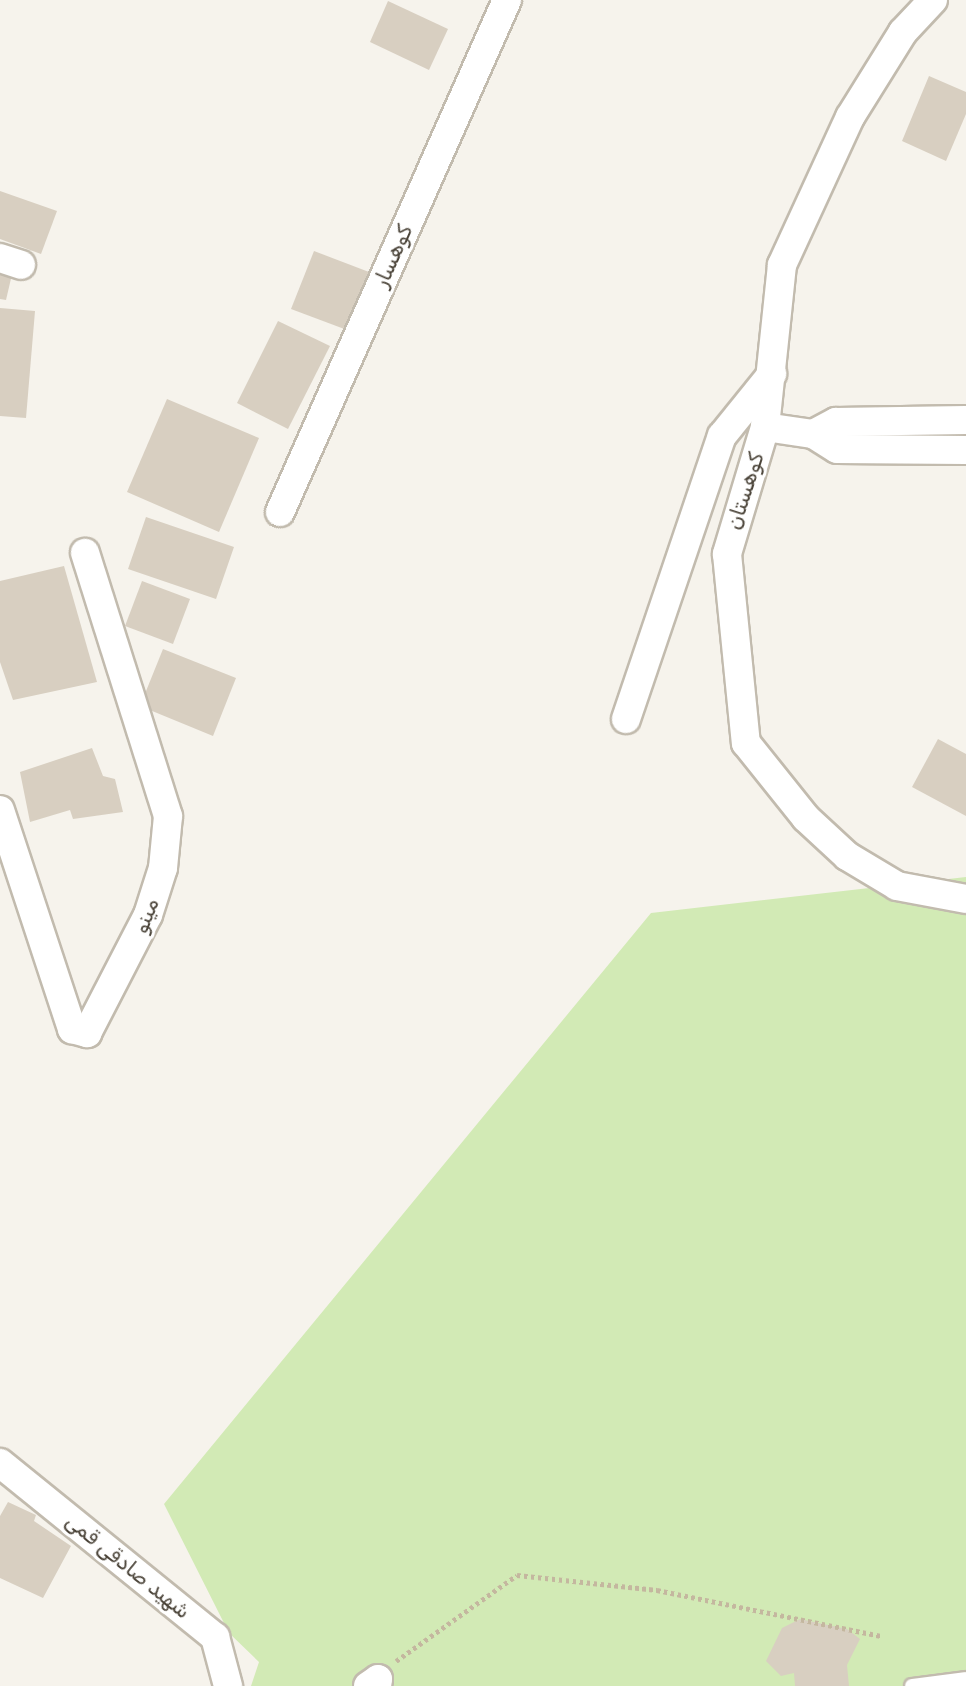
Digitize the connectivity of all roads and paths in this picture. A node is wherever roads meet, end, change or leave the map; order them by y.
1 (506, 0) edge
2 (933, 0) edge
3 (772, 374) junction
4 (966, 420) edge
5 (765, 426) junction
6 (813, 434) junction
7 (966, 450) edge
8 (280, 512) dead end
9 (85, 553) dead end
10 (626, 719) dead end
11 (0, 810) edge
12 (966, 899) edge
13 (0, 1462) edge
14 (882, 1636) dead end
15 (966, 1679) edge
16 (374, 1684) edge
17 (228, 1686) edge
18 (912, 1686) edge

1 - 8 street, کوهسار
2 - 3 street, کوهستان
3 - 5 street, کوهستان
3 - 10 street
4 - 6 street
5 - 6 street
5 - 12 street, کوهستان
6 - 7 street
9 - 11 street, مینو
13 - 17 street, شهید صادقی قمی
14 - 16 path
15 - 18 lane

